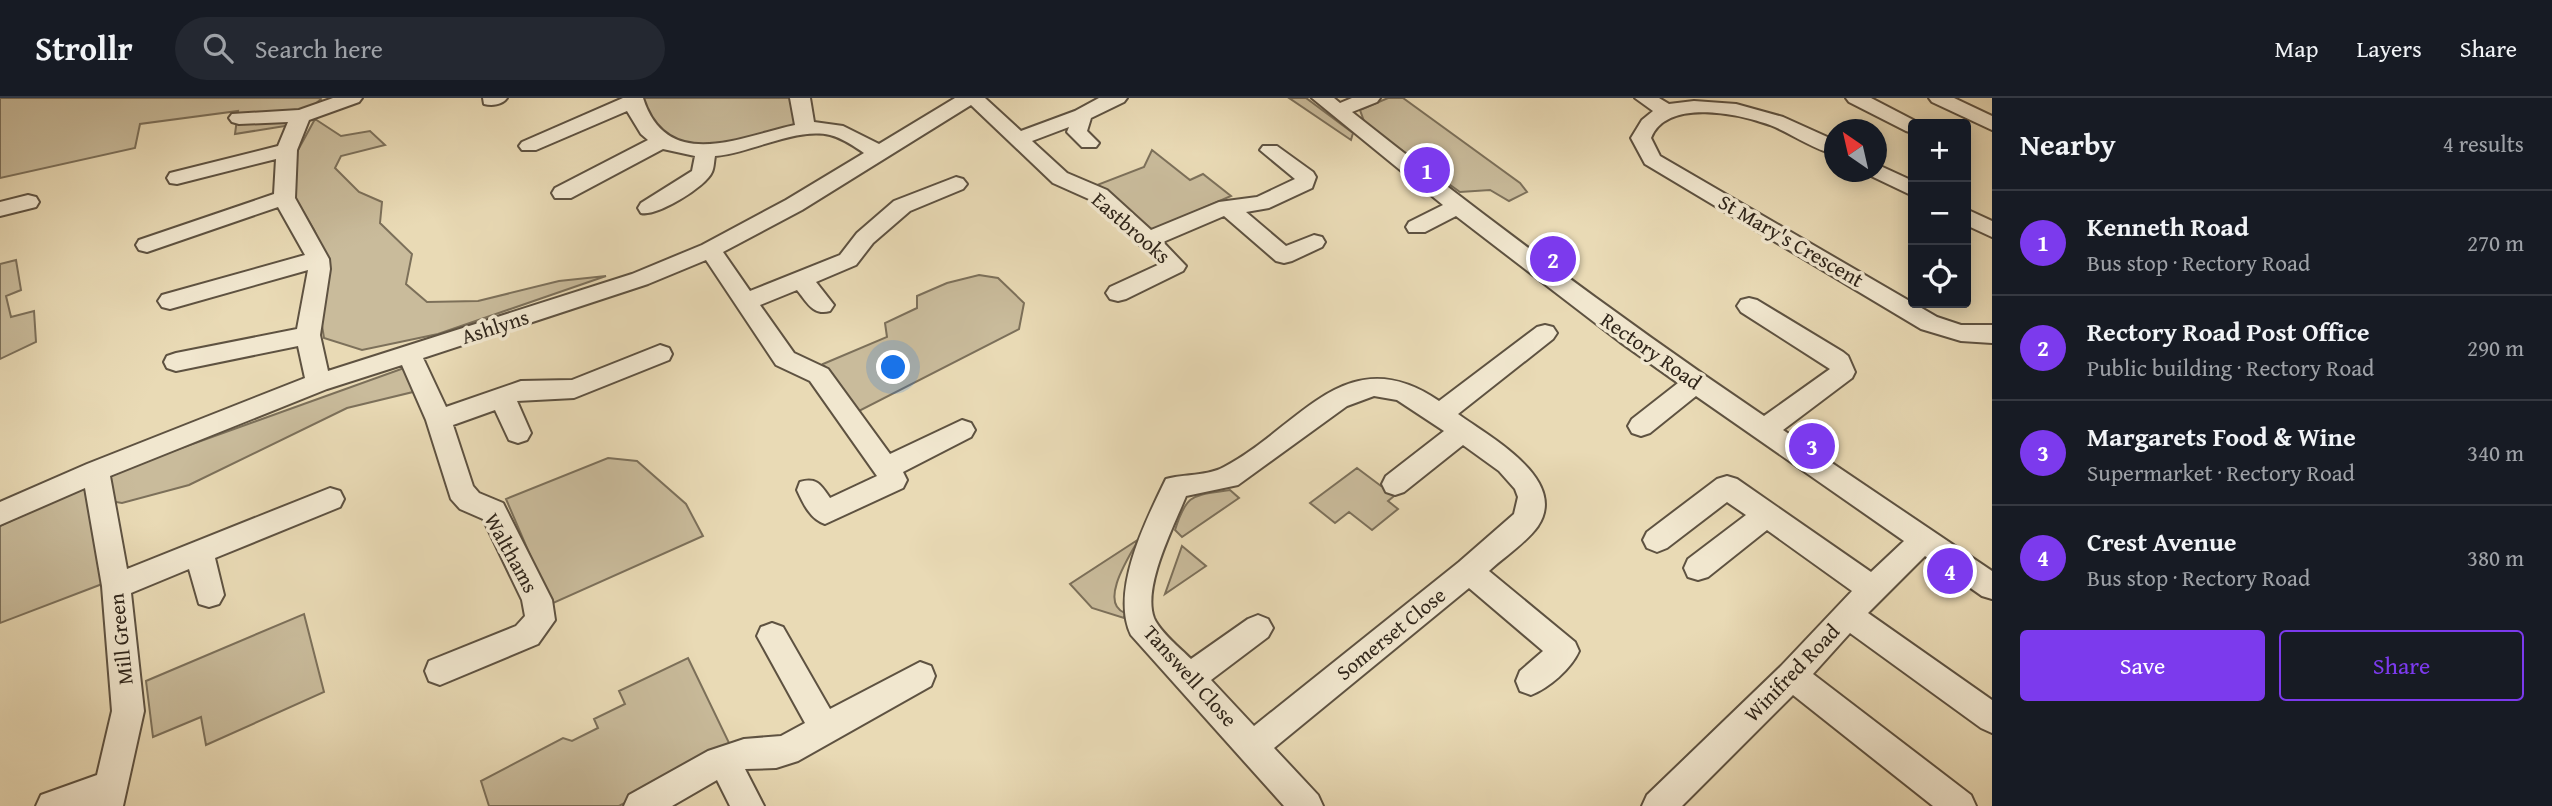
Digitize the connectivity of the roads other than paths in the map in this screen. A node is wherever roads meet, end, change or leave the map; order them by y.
1 (352, 98) edge
2 (800, 98) edge
3 (972, 98) edge
4 (1117, 98) edge
5 (1370, 98) edge
6 (1645, 98) edge
7 (1859, 98) edge
8 (1939, 98) edge
9 (633, 99) edge
10 (1331, 104) edge
11 (1667, 111) junction
12 (1082, 115) junction
13 (301, 116) junction
14 (239, 118) dead end
15 (1908, 124) edge
16 (1992, 124) edge
17 (805, 128) junction
18 (1020, 138) junction
19 (663, 141) junction
20 (1824, 142) edge
21 (1089, 143) dead end
22 (529, 146) dead end
23 (706, 149) junction
24 (1270, 149) dead end
25 (287, 150) junction
26 (879, 153) junction
27 (1887, 175) edge
28 (177, 178) dead end
29 (956, 184) dead end
30 (1908, 186) edge
31 (563, 193) dead end
32 (284, 198) junction
33 (28, 202) dead end
34 (1458, 206) junction
35 (1227, 207) junction
36 (649, 208) dead end
37 (0, 209) edge
38 (1971, 219) edge
39 (1417, 227) dead end
40 (1992, 230) edge
41 (1149, 239) junction
42 (1314, 242) dead end
43 (147, 245) dead end
44 (710, 250) junction
45 (318, 259) junction
46 (800, 279) junction
47 (1118, 293) dead end
48 (170, 301) dead end
49 (746, 302) junction
50 (822, 305) dead end
51 (1749, 306) dead end
52 (1545, 333) dead end
53 (1992, 334) edge
54 (308, 335) junction
55 (660, 354) dead end
56 (409, 355) junction
57 (176, 362) dead end
58 (318, 383) junction
59 (1695, 383) junction
60 (502, 397) junction
61 (1440, 414) junction
62 (439, 420) junction
63 (1641, 426) dead end
64 (959, 427) dead end
65 (1463, 430) junction
66 (1764, 430) junction
67 (518, 433) dead end
68 (886, 468) junction
69 (96, 471) junction
70 (1395, 484) dead end
71 (810, 490) dead end
72 (330, 499) dead end
73 (0, 514) edge
74 (1767, 514) junction
75 (1527, 520) joint
76 (1657, 540) dead end
77 (1924, 540) junction
78 (200, 552) junction
79 (1698, 568) dead end
80 (1469, 571) junction
81 (116, 586) junction
82 (1992, 587) edge
83 (1872, 589) junction
84 (209, 595) dead end
85 (1848, 615) junction
86 (1258, 628) dead end
87 (772, 636) dead end
88 (440, 671) dead end
89 (920, 676) dead end
90 (1792, 676) junction
91 (1189, 678) junction
92 (1531, 681) dead end
93 (1992, 718) edge
94 (824, 728) junction
95 (1253, 746) junction
96 (724, 761) junction
97 (108, 797) edge
98 (1948, 803) edge
99 (52, 806) edge
100 (641, 806) edge
101 (747, 806) edge
102 (1306, 806) edge
103 (1659, 806) edge

1 - 13 street
2 - 17 street
3 - 18 street, Eastbrooks
3 - 26 street, Ashlyns
4 - 12 street
5 - 10 street
6 - 11 street
7 - 15 street
8 - 16 street
9 - 19 street
9 - 22 street
10 - 34 street, Rectory Road
11 - 20 street
11 - 53 street, St Mary's Crescent
12 - 18 street
12 - 21 street
13 - 14 street
13 - 25 street
17 - 23 street
17 - 26 street
18 - 41 street, Eastbrooks
19 - 23 street
19 - 31 street
23 - 36 street
24 - 35 street
25 - 28 street
25 - 32 street
26 - 44 street, Ashlyns
27 - 30 street
29 - 46 street
32 - 43 street
32 - 45 street
33 - 37 street
34 - 39 street
34 - 59 street, Rectory Road
35 - 41 street
35 - 42 street
38 - 40 street
41 - 47 street, Eastbrooks
44 - 49 street
44 - 56 street, Ashlyns
45 - 48 street
45 - 54 street
46 - 49 street
46 - 50 street
49 - 68 street
51 - 66 street
52 - 61 street
54 - 57 street
54 - 58 street
55 - 60 street
56 - 58 street, Ashlyns
56 - 62 street, Walthams
58 - 69 street, Ashlyns
59 - 63 street
59 - 66 street, Rectory Road
60 - 62 street
60 - 67 street
61 - 65 street
61 - 91 street, Tanswell Close
62 - 88 street, Walthams
64 - 68 street
65 - 70 street
65 - 75 street
66 - 77 street, Rectory Road
68 - 71 street
69 - 73 street, Ashlyns
69 - 81 street, Mill Green
72 - 78 street
74 - 76 street
74 - 79 street
74 - 83 street
75 - 80 street, Somerset Close
77 - 82 street, Rectory Road
77 - 83 street, Winifred Road
78 - 81 street
78 - 84 street
80 - 92 street
80 - 95 street, Somerset Close
81 - 97 street, Mill Green
83 - 85 street, Winifred Road
85 - 90 street, Winifred Road
85 - 93 street
86 - 91 street
87 - 94 street
89 - 94 street
90 - 98 street
90 - 103 street, Winifred Road
91 - 95 street, Tanswell Close
94 - 96 street
95 - 102 street, Tanswell Close
96 - 100 street
96 - 101 street
97 - 99 street

